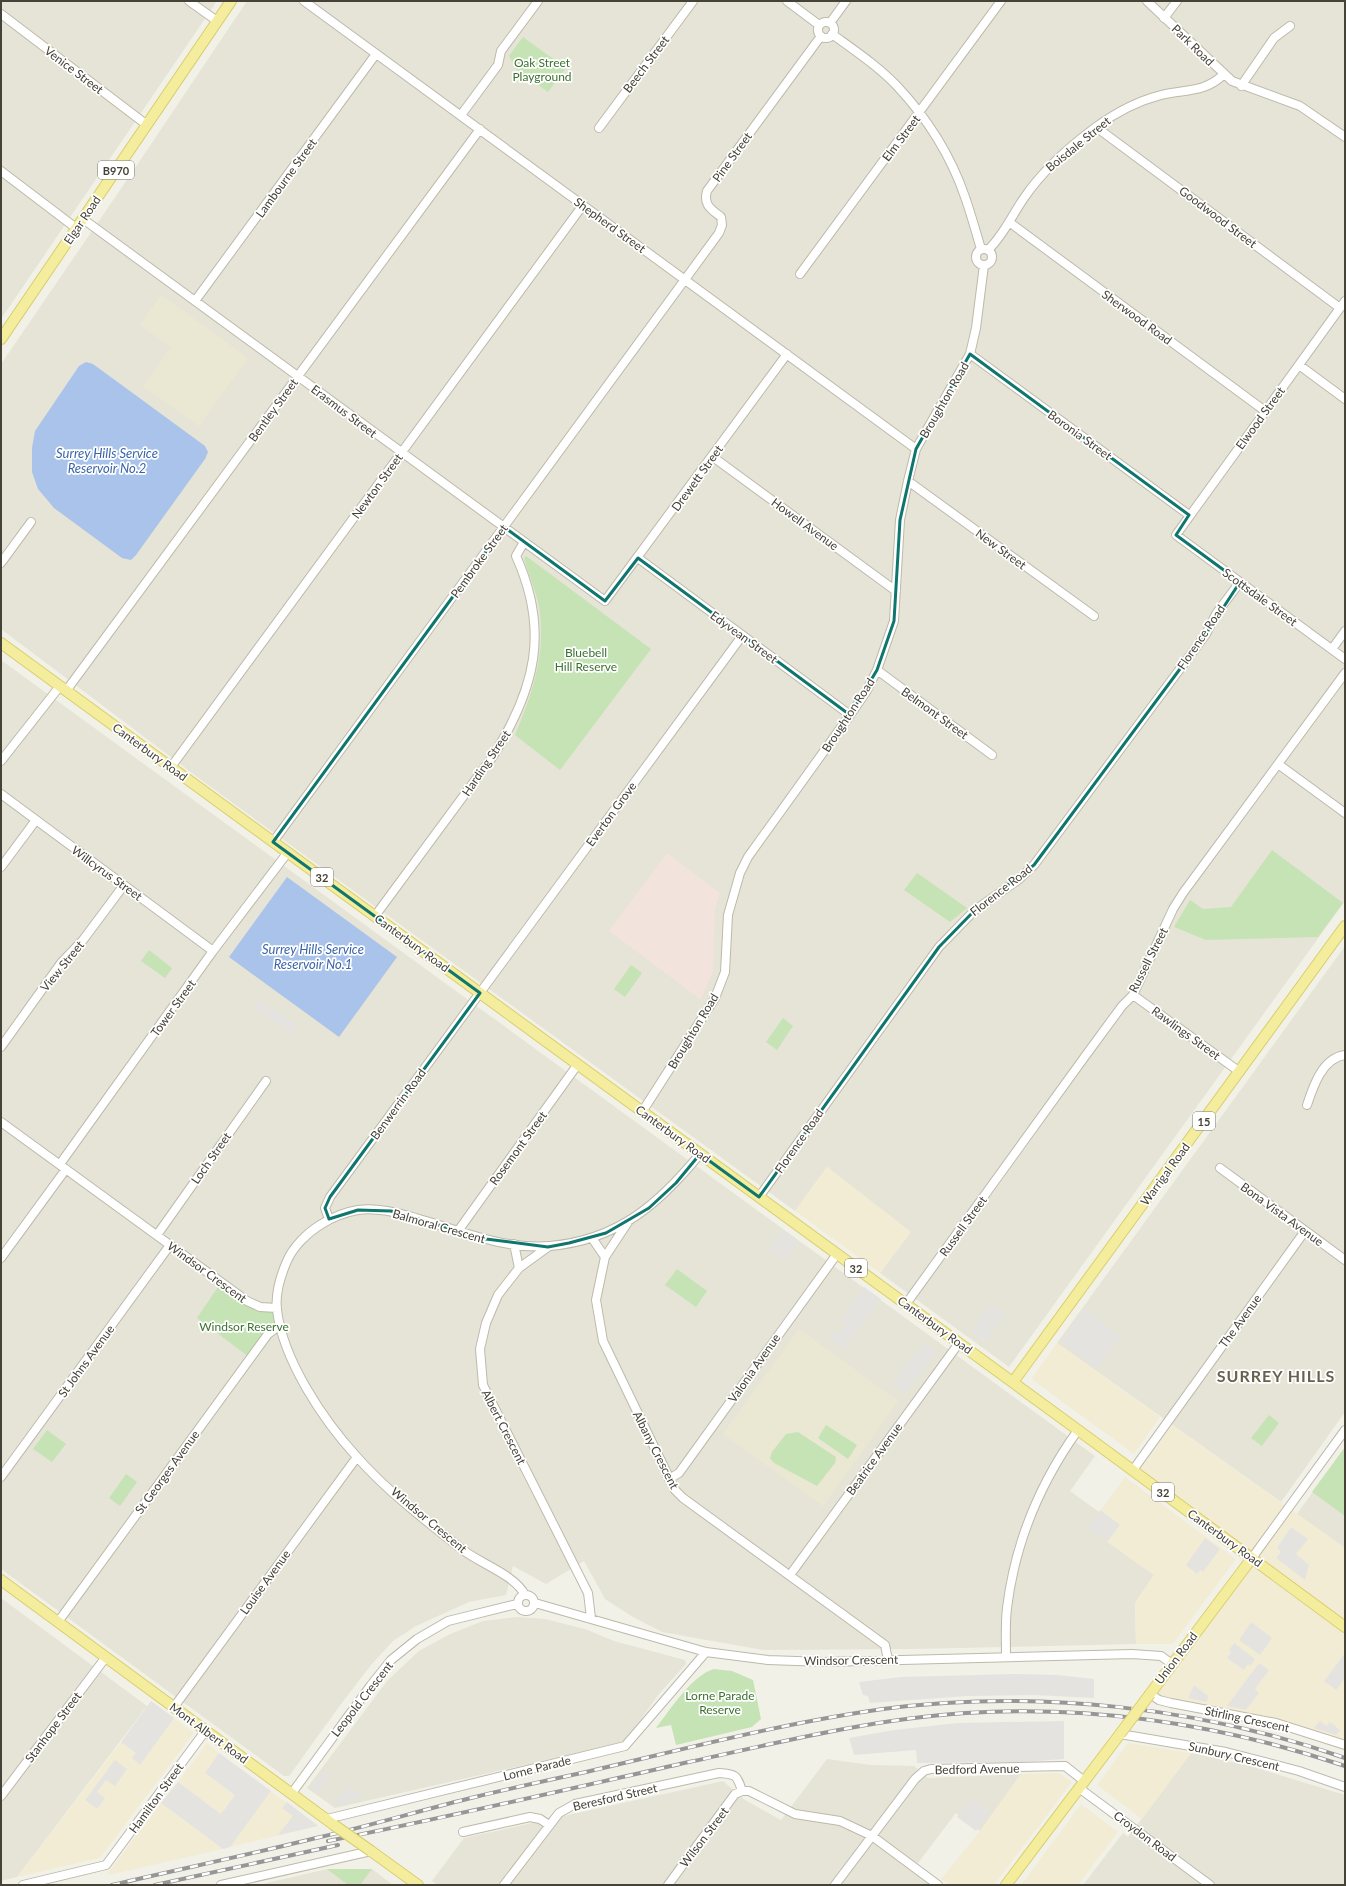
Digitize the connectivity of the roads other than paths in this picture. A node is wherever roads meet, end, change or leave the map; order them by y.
1 (190, 1) edge
2 (231, 1) edge
3 (304, 1) edge
4 (538, 1) edge
5 (693, 1) edge
6 (787, 1) edge
7 (846, 1) edge
8 (1001, 1) edge
9 (1147, 1) edge
10 (1177, 1) edge
11 (1, 14) edge
12 (1164, 18) junction
13 (217, 21) junction
14 (830, 23) junction
15 (819, 25) junction
16 (1290, 26) dead end
17 (832, 34) junction
18 (821, 36) junction
19 (376, 54) junction
20 (1223, 75) junction
21 (1241, 86) junction
22 (919, 113) junction
23 (461, 115) junction
24 (147, 125) junction
25 (1096, 127) junction
26 (599, 128) dead end
27 (480, 129) junction
28 (1345, 137) edge
29 (1, 171) edge
30 (583, 205) junction
31 (83, 219) junction
32 (1009, 222) junction
33 (76, 228) junction
34 (985, 250) junction
35 (984, 265) junction
36 (800, 274) dead end
37 (685, 279) junction
38 (1345, 300) edge
39 (195, 301) junction
40 (1340, 308) junction
41 (1, 339) edge
42 (787, 354) junction
43 (970, 354) junction
44 (1299, 365) junction
45 (298, 377) junction
46 (1345, 399) edge
47 (1265, 411) junction
48 (916, 449) junction
49 (401, 453) junction
50 (713, 457) junction
51 (908, 481) junction
52 (1189, 515) junction
53 (31, 522) dead end
54 (504, 527) junction
55 (1176, 535) joint
56 (524, 542) junction
57 (638, 558) junction
58 (1, 563) edge
59 (1240, 582) junction
60 (896, 591) junction
61 (605, 601) joint
62 (1094, 616) dead end
63 (1345, 631) edge
64 (742, 636) junction
65 (1, 643) edge
66 (1332, 649) junction
67 (1345, 659) edge
68 (877, 670) junction
69 (1345, 673) edge
70 (63, 688) junction
71 (850, 716) junction
72 (992, 755) dead end
73 (1, 761) edge
74 (1278, 764) junction
75 (171, 767) junction
76 (1, 794) edge
77 (1345, 813) edge
78 (36, 820) junction
79 (273, 842) junction
80 (288, 852) junction
81 (1, 867) edge
82 (124, 885) junction
83 (375, 916) junction
84 (1345, 926) edge
85 (213, 951) junction
86 (480, 993) junction
87 (1133, 995) junction
88 (1, 1047) edge
89 (1345, 1055) edge
90 (578, 1064) junction
91 (1240, 1072) junction
92 (266, 1081) dead end
93 (1307, 1105) dead end
94 (642, 1112) junction
95 (1, 1122) edge
96 (700, 1154) junction
97 (63, 1167) junction
98 (1220, 1168) dead end
99 (759, 1197) junction
100 (329, 1219) junction
101 (628, 1222) junction
102 (458, 1231) junction
103 (1305, 1231) junction
104 (157, 1235) junction
105 (592, 1238) junction
106 (514, 1244) junction
107 (170, 1245) junction
108 (548, 1247) junction
109 (837, 1254) junction
110 (605, 1257) junction
111 (1, 1258) edge
112 (1345, 1260) edge
113 (519, 1268) junction
114 (906, 1304) junction
115 (277, 1308) junction
116 (280, 1325) junction
117 (959, 1343) junction
118 (1013, 1382) junction
119 (1078, 1430) junction
120 (1345, 1430) edge
121 (357, 1457) junction
122 (1133, 1470) junction
123 (1, 1477) edge
124 (669, 1479) junction
125 (1252, 1558) junction
126 (790, 1575) junction
127 (2, 1584) edge
128 (525, 1595) junction
129 (535, 1603) junction
130 (517, 1604) junction
131 (591, 1618) junction
132 (58, 1622) junction
133 (1345, 1627) edge
134 (706, 1652) junction
135 (106, 1657) junction
136 (1006, 1657) junction
137 (888, 1660) junction
138 (1172, 1664) junction
139 (1150, 1694) junction
140 (174, 1707) junction
141 (206, 1730) junction
142 (1120, 1734) junction
143 (1345, 1745) edge
144 (1082, 1784) junction
145 (1345, 1787) edge
146 (742, 1791) junction
147 (292, 1793) junction
148 (1, 1796) edge
149 (331, 1822) junction
150 (549, 1825) junction
151 (463, 1832) dead end
152 (872, 1836) junction
153 (371, 1851) junction
154 (23, 1885) edge
155 (221, 1885) edge
156 (418, 1885) edge
157 (504, 1885) edge
158 (668, 1885) edge
159 (835, 1885) edge
160 (938, 1885) edge
161 (1006, 1885) edge
162 (1210, 1885) edge

1 - 13 street
2 - 13 main road, Elgar Road / B970
3 - 19 street, Shepherd Street
4 - 23 street
5 - 26 street, Beech Street
6 - 15 street
7 - 14 street
8 - 22 street, Elm Street
9 - 12 street, Park Road
10 - 12 street
11 - 24 street, Venice Street
12 - 20 street, Park Road
13 - 24 main road, Elgar Road / B970
14 - 15 street
14 - 17 street
15 - 18 street
16 - 21 street
17 - 18 street
17 - 22 street
18 - 37 street, Pine Street
19 - 23 street, Shepherd Street
19 - 39 street, Lambourne Street
20 - 21 street, Park Road
20 - 25 street, Boisdale Street
21 - 28 street
22 - 34 street
22 - 36 street, Elm Street
23 - 27 street, Shepherd Street
24 - 31 main road, Elgar Road / B970
25 - 32 street, Boisdale Street
25 - 40 street, Goodwood Street
27 - 30 street, Shepherd Street
27 - 45 street, Bentley Street
29 - 33 street
30 - 37 street, Shepherd Street
30 - 49 street, Newton Street
31 - 33 main road, Elgar Road / B970
31 - 39 street, Erasmus Street
32 - 34 street, Boisdale Street
32 - 47 street, Sherwood Road
33 - 41 main road, Elgar Road / B970
34 - 35 street
34 - 35 street
35 - 43 street, Broughton Road
37 - 42 street, Shepherd Street
37 - 54 street, Pembroke Street
38 - 40 street, Elwood Street
39 - 45 street, Erasmus Street
40 - 44 street, Elwood Street
42 - 48 street, Shepherd Street
42 - 50 street, Drewett Street
43 - 48 street, Broughton Road
43 - 52 street, Boronia Street
44 - 46 street
44 - 47 street, Elwood Street
45 - 49 street, Erasmus Street
45 - 70 street, Bentley Street
47 - 52 street, Elwood Street
48 - 51 street, Broughton Road
49 - 54 street, Erasmus Street
49 - 75 street, Newton Street
50 - 57 street, Drewett Street
50 - 60 street, Howell Avenue
51 - 60 street, Broughton Road
51 - 62 street, New Street
52 - 55 street, Elwood Street
53 - 58 street
54 - 56 street, Erasmus Street
54 - 79 street, Pembroke Street
55 - 59 street, Scottsdale Street
56 - 61 street, Erasmus Street
56 - 83 street, Harding Street
57 - 61 street, Drewett Street
57 - 64 street, Edyvean Street
59 - 66 street, Scottsdale Street
59 - 99 street, Florence Road
60 - 68 street, Broughton Road
63 - 66 street
64 - 71 street, Edyvean Street
64 - 86 street, Everton Grove
65 - 70 main road, Canterbury Road / 32
66 - 67 street, Scottsdale Street
68 - 71 street, Broughton Road
68 - 72 street, Belmont Street
69 - 74 street, Russell Street
70 - 73 street, Bentley Street
70 - 75 main road, Canterbury Road / 32
71 - 94 street, Broughton Road
74 - 77 street
74 - 87 street, Russell Street
75 - 79 main road, Canterbury Road / 32
76 - 78 street, Willcyrus Street
78 - 81 street
78 - 82 street, Willcyrus Street
79 - 80 main road, Canterbury Road / 32
80 - 83 main road, Canterbury Road / 32
80 - 85 street, Tower Street
82 - 85 street, Willcyrus Street
82 - 88 street, View Street
83 - 86 main road, Canterbury Road / 32
84 - 91 main road, Warrigal Road / 15
85 - 97 street, Tower Street
86 - 90 main road, Canterbury Road / 32
86 - 100 street, Benwerrin Road
87 - 91 street, Rawlings Street
87 - 114 street, Russell Street
89 - 93 street
90 - 94 main road, Canterbury Road / 32
90 - 102 street, Rosemont Street
91 - 118 main road, Warrigal Road / 15
92 - 104 street, Loch Street
94 - 96 main road, Canterbury Road / 32
95 - 97 street, Windsor Crescent
96 - 99 main road, Canterbury Road / 32
96 - 101 street, Balmoral Crescent
97 - 104 street, Windsor Crescent
97 - 111 street, Tower Street
98 - 103 street, Bona Vista Avenue
99 - 109 main road, Canterbury Road / 32
100 - 102 street, Balmoral Crescent
100 - 115 street, Balmoral Crescent
101 - 105 street, Balmoral Crescent
101 - 110 street, Albany Crescent
102 - 106 street, Balmoral Crescent
103 - 112 street, Bona Vista Avenue
103 - 122 street, The Avenue
104 - 107 street, Windsor Crescent
105 - 108 street, Balmoral Crescent
105 - 110 street
106 - 108 street, Balmoral Crescent
106 - 113 street
107 - 115 street, Windsor Crescent
107 - 123 street, St Johns Avenue
108 - 113 street, Albert Crescent
109 - 114 main road, Canterbury Road / 32
109 - 124 street, Valonia Avenue
110 - 124 street, Albany Crescent
113 - 131 street, Albert Crescent
114 - 117 main road, Canterbury Road / 32
115 - 116 street, Windsor Crescent
116 - 121 street, Windsor Crescent
116 - 132 street, St Georges Avenue
117 - 118 main road, Canterbury Road / 32
117 - 126 street, Beatrice Avenue
118 - 119 main road, Canterbury Road / 32
119 - 122 main road, Canterbury Road / 32
119 - 136 street
120 - 125 street, Union Road
121 - 128 street, Windsor Crescent
121 - 140 street, Louise Avenue
122 - 125 main road, Canterbury Road / 32
124 - 126 street, Albany Crescent
125 - 133 main road, Canterbury Road / 32
125 - 138 main road, Union Road
126 - 137 street, Albany Crescent
127 - 132 main road, Mont Albert Road
128 - 129 street
128 - 130 street
129 - 130 street
129 - 131 street, Windsor Crescent
130 - 147 street, Leopold Crescent
131 - 134 street, Windsor Crescent
132 - 135 main road, Mont Albert Road
134 - 137 street, Windsor Crescent
134 - 149 street, Lorne Parade
135 - 140 main road, Mont Albert Road
135 - 148 street, Stanhope Street
136 - 137 street, Windsor Crescent
136 - 138 street, Windsor Crescent
138 - 139 main road, Union Road
139 - 142 main road, Union Road, bridge
139 - 143 street, Stirling Crescent
140 - 141 main road, Mont Albert Road
141 - 147 main road, Mont Albert Road
141 - 154 street, Hamilton Street
142 - 144 main road, Union Road
142 - 145 street, Sunbury Crescent
144 - 152 street, Bedford Avenue
144 - 161 main road, Union Road
144 - 162 street, Croydon Road
146 - 150 street, Beresford Street
146 - 152 street
146 - 158 street, Wilson Street
147 - 149 main road, Mont Albert Road
149 - 153 main road, Mont Albert Road, bridge
150 - 151 street
150 - 157 street
152 - 159 street, Bedford Avenue
152 - 160 street
153 - 155 street
153 - 156 main road, Mont Albert Road

